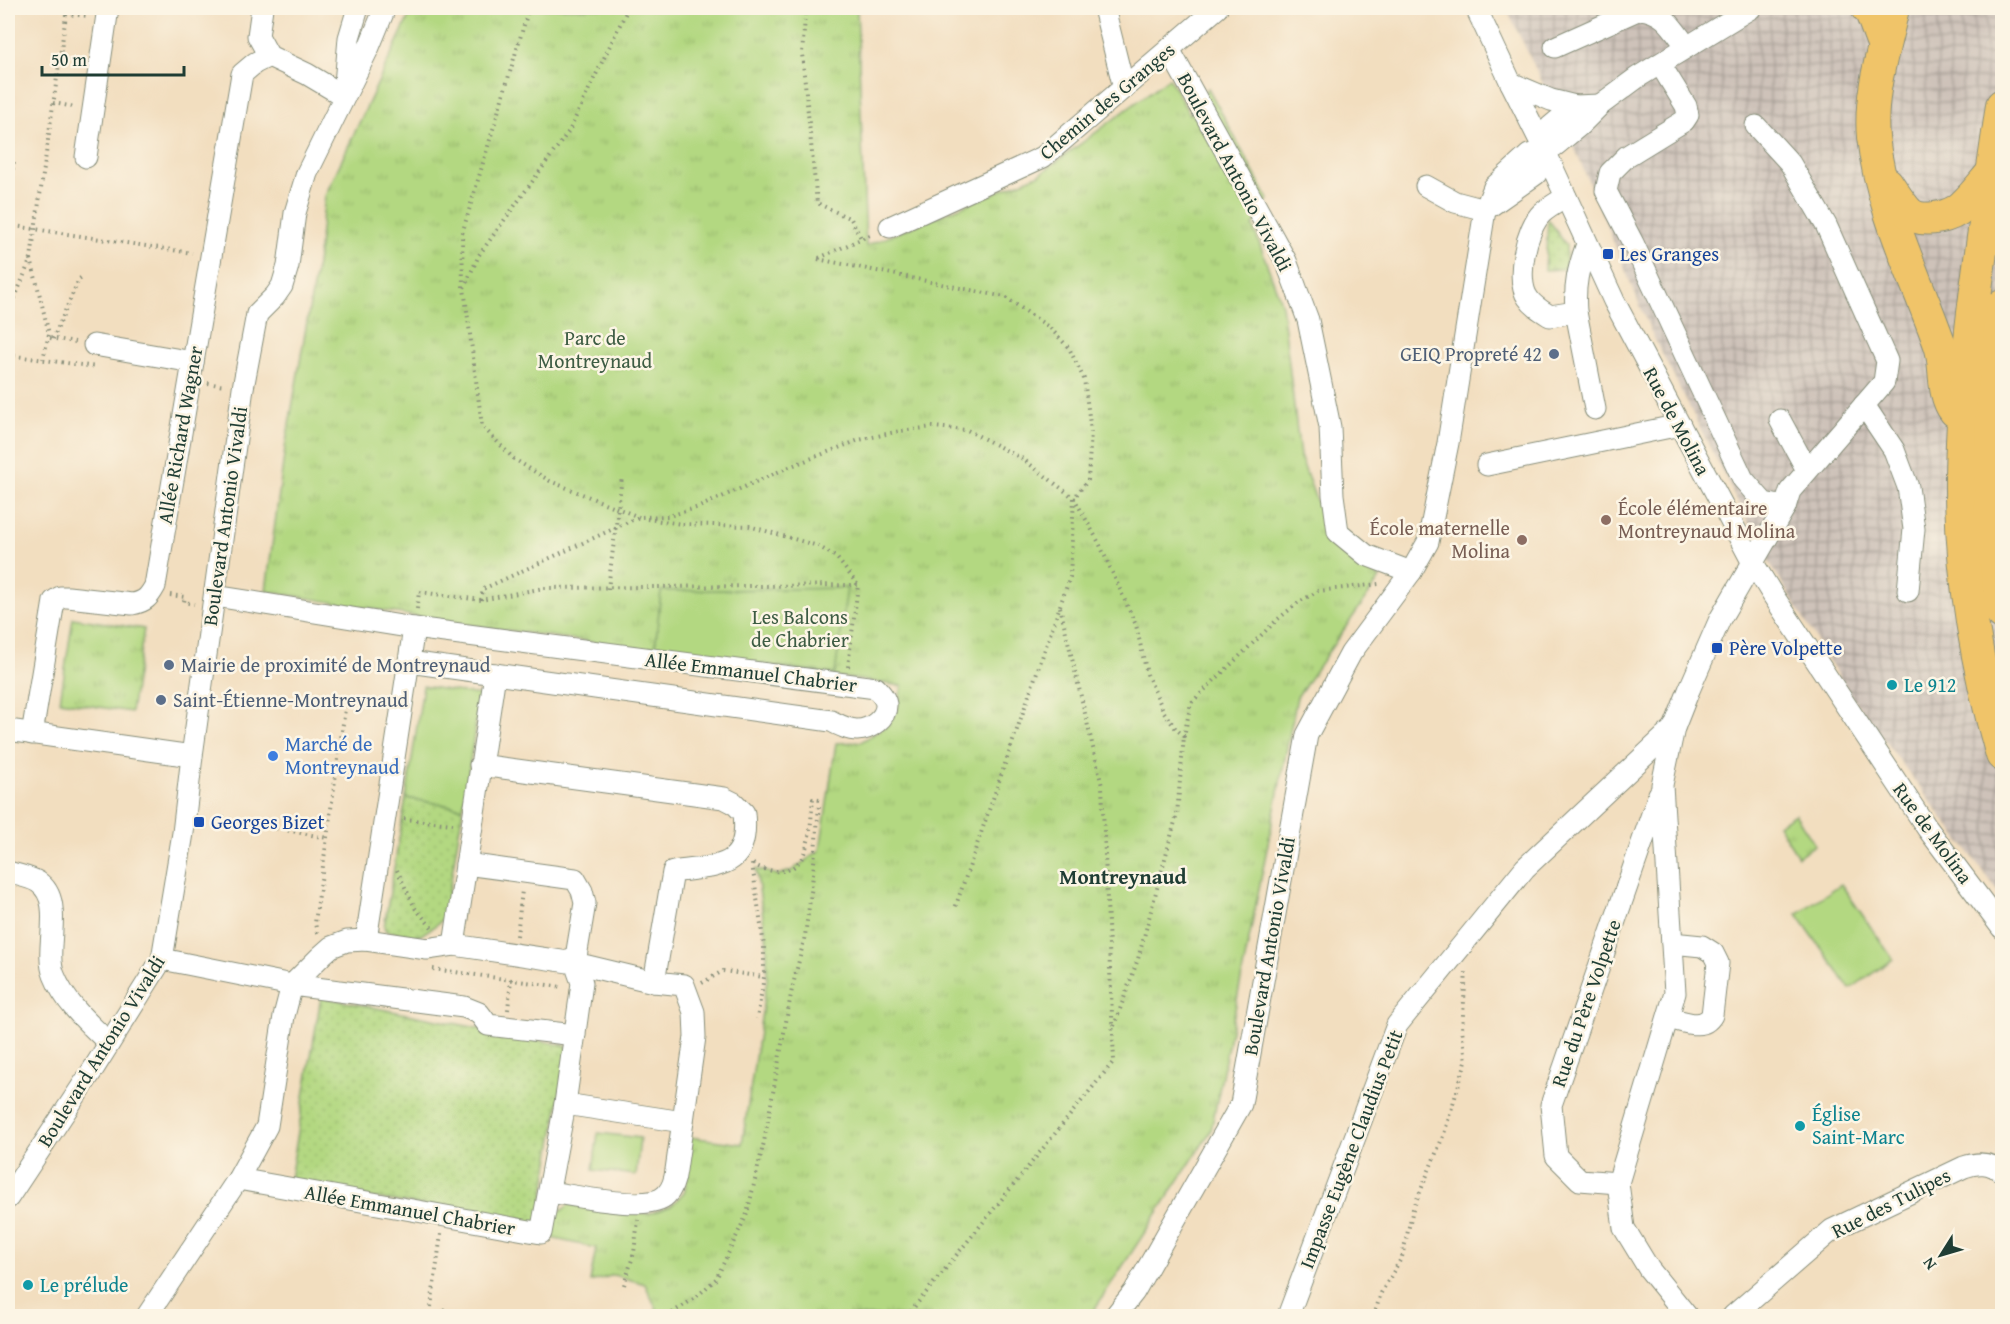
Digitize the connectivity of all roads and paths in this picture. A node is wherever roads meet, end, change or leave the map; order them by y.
1 (67, 8) edge
2 (108, 8) edge
3 (262, 8) edge
4 (358, 8) edge
5 (385, 8) edge
6 (529, 8) edge
7 (628, 8) edge
8 (806, 8) edge
9 (1104, 8) edge
10 (1217, 8) edge
11 (1476, 8) edge
12 (1751, 8) edge
13 (1867, 8) edge
14 (1893, 8) edge
15 (1655, 9) edge
16 (1883, 44) junction
17 (1555, 47) dead end
18 (1687, 47) junction
19 (1169, 49) junction
20 (269, 56) junction
21 (1660, 64) junction
22 (1511, 83) junction
23 (1124, 88) junction
24 (344, 96) junction
25 (1599, 105) junction
26 (2002, 105) edge
27 (1575, 106) junction
28 (1756, 126) dead end
29 (1545, 151) junction
30 (86, 157) dead end
31 (14, 161) dead end
32 (1879, 170) junction
33 (1993, 172) junction
34 (1426, 186) dead end
35 (1566, 197) junction
36 (8, 199) edge
37 (1485, 210) junction
38 (8, 225) edge
39 (890, 227) joint
40 (35, 229) junction
41 (861, 238) junction
42 (1587, 244) junction
43 (211, 255) junction
44 (31, 258) junction
45 (82, 277) dead end
46 (464, 288) junction
47 (1576, 312) junction
48 (2002, 312) edge
49 (8, 315) edge
50 (50, 338) junction
51 (94, 345) joint
52 (43, 360) dead end
53 (191, 371) junction
54 (243, 388) junction
55 (1864, 405) junction
56 (1595, 409) dead end
57 (1780, 420) dead end
58 (1962, 422) junction
59 (1680, 425) junction
60 (1487, 465) dead end
61 (1807, 470) junction
62 (622, 477) dead end
63 (1074, 498) junction
64 (1785, 507) junction
65 (618, 509) junction
66 (639, 517) junction
67 (615, 529) junction
68 (1753, 563) junction
69 (1411, 572) junction
70 (858, 585) junction
71 (608, 589) junction
72 (152, 591) junction
73 (1908, 591) dead end
74 (420, 592) dead end
75 (1396, 593) junction
76 (481, 600) junction
77 (214, 602) junction
78 (1060, 606) junction
79 (2002, 613) edge
80 (414, 628) junction
81 (848, 661) dead end
82 (409, 662) junction
83 (495, 674) junction
84 (346, 702) dead end
85 (1674, 728) junction
86 (8, 730) edge
87 (32, 734) junction
88 (1184, 736) junction
89 (2002, 755) edge
90 (192, 756) junction
91 (480, 765) junction
92 (1662, 784) junction
93 (820, 800) dead end
94 (819, 806) dead end
95 (385, 817) junction
96 (223, 818) dead end
97 (472, 826) junction
98 (746, 830) junction
99 (327, 838) junction
100 (378, 862) junction
101 (752, 863) junction
102 (466, 864) junction
103 (8, 872) edge
104 (955, 908) dead end
105 (315, 923) dead end
106 (2002, 927) edge
107 (366, 940) junction
108 (1672, 942) junction
109 (454, 945) junction
110 (1461, 947) junction
111 (162, 959) junction
112 (575, 963) junction
113 (429, 969) dead end
114 (764, 977) junction
115 (654, 982) junction
116 (292, 985) junction
117 (684, 985) junction
118 (581, 989) junction
119 (1668, 1018) junction
120 (758, 1019) dead end
121 (1112, 1029) junction
122 (575, 1035) junction
123 (109, 1043) junction
124 (565, 1104) junction
125 (683, 1122) junction
126 (2002, 1172) edge
127 (238, 1179) junction
128 (1618, 1183) junction
129 (549, 1192) junction
130 (8, 1198) edge
131 (640, 1204) junction
132 (444, 1216) junction
133 (624, 1285) dead end
134 (431, 1307) dead end
135 (445, 1309) dead end
136 (147, 1317) edge
137 (443, 1317) edge
138 (668, 1317) edge
139 (907, 1317) edge
140 (1115, 1317) edge
141 (1288, 1317) edge
142 (1374, 1317) edge
143 (1687, 1317) edge
144 (1733, 1317) edge

1 - 40 path
2 - 30 street
3 - 20 street
4 - 24 street, Boulevard Antonio Vivaldi
5 - 24 street, Boulevard Antonio Vivaldi
6 - 46 path
7 - 46 path
8 - 41 path
9 - 23 street
10 - 19 street, Chemin des Granges
11 - 22 street, Rue de Molina
12 - 18 street
13 - 16 highway
14 - 16 highway
15 - 17 street
15 - 18 street
16 - 32 highway
18 - 21 street
19 - 23 street, Chemin des Granges
19 - 69 street, Boulevard Antonio Vivaldi
20 - 24 street
20 - 43 street, Allée Richard Wagner
21 - 25 street
21 - 64 street
22 - 27 street
22 - 29 street, Rue de Molina
23 - 39 street, Chemin des Granges
24 - 54 street, Boulevard Antonio Vivaldi
25 - 27 street
25 - 29 street
26 - 33 highway
27 - 29 street
28 - 55 street, Rue du Père Volpette
29 - 35 street, Rue de Molina
29 - 37 street
31 - 36 path
32 - 33 highway
32 - 58 highway
33 - 58 highway
34 - 37 street
35 - 42 street, Rue de Molina
35 - 47 street
37 - 69 street, Boulevard Antonio Vivaldi
38 - 40 path
39 - 41 path
40 - 43 path
40 - 44 path
41 - 63 path
42 - 47 street
42 - 59 street, Rue de Molina
43 - 53 street, Allée Richard Wagner
44 - 49 path
44 - 50 path
45 - 50 path
46 - 65 path
47 - 56 street
48 - 79 highway
50 - 51 path
50 - 52 path
51 - 53 street
53 - 54 path
53 - 72 street, Allée Richard Wagner
54 - 77 street, Boulevard Antonio Vivaldi
55 - 61 street, Rue du Père Volpette
55 - 73 street
57 - 61 street
58 - 89 highway
59 - 60 street
59 - 68 street, Rue de Molina
61 - 64 street, Rue du Père Volpette
62 - 65 path
63 - 66 path
63 - 78 path
63 - 88 path
64 - 68 street, Rue du Père Volpette
65 - 66 path
65 - 67 path
66 - 67 path
66 - 70 path
67 - 71 path
67 - 76 path
68 - 85 street, Rue du Père Volpette
68 - 106 street, Rue de Molina
69 - 75 street, Boulevard Antonio Vivaldi
70 - 71 path
70 - 81 path
71 - 76 path
72 - 77 path
72 - 87 street
74 - 76 path
75 - 88 path
75 - 140 street, Boulevard Antonio Vivaldi
77 - 80 street
77 - 90 street, Boulevard Antonio Vivaldi
78 - 104 path
78 - 121 path
80 - 82 street
80 - 83 street, Allée Emmanuel Chabrier
82 - 83 street, Allée Emmanuel Chabrier
82 - 95 street
83 - 91 street
84 - 99 path
85 - 92 street, Rue du Père Volpette
85 - 110 street, Impasse Eugène Claudius Petit
86 - 87 street
87 - 90 street
88 - 121 path
90 - 111 street, Boulevard Antonio Vivaldi
91 - 97 street
91 - 98 street
92 - 108 street, Rue du Père Volpette
92 - 128 street, Rue du Père Volpette
93 - 101 path
94 - 138 path
95 - 97 path
95 - 100 street
96 - 99 path
97 - 102 street
98 - 101 path
98 - 115 street
99 - 105 path
100 - 107 street
100 - 109 path
101 - 114 path
102 - 109 street
102 - 112 street
103 - 123 street
107 - 109 street
107 - 116 street
108 - 119 street, Rue du Père Volpette
108 - 119 street
109 - 112 street
110 - 141 street, Impasse Eugène Claudius Petit
110 - 142 path
111 - 116 street
111 - 123 street, Boulevard Antonio Vivaldi
112 - 115 street
112 - 118 street, Allée Emmanuel Chabrier
113 - 118 path
114 - 117 path
114 - 120 path
115 - 117 street
116 - 122 street
116 - 127 street
117 - 125 street
118 - 122 street, Allée Emmanuel Chabrier
119 - 128 street, Rue du Père Volpette
121 - 139 path
122 - 124 street, Allée Emmanuel Chabrier
123 - 130 street, Boulevard Antonio Vivaldi
124 - 125 street
124 - 129 street, Allée Emmanuel Chabrier
125 - 131 street
126 - 144 street, Rue des Tulipes
127 - 132 street, Allée Emmanuel Chabrier
127 - 136 street
128 - 143 street, Rue du Père Volpette
129 - 131 street
129 - 132 street, Allée Emmanuel Chabrier
131 - 133 path
132 - 134 path
135 - 137 path

